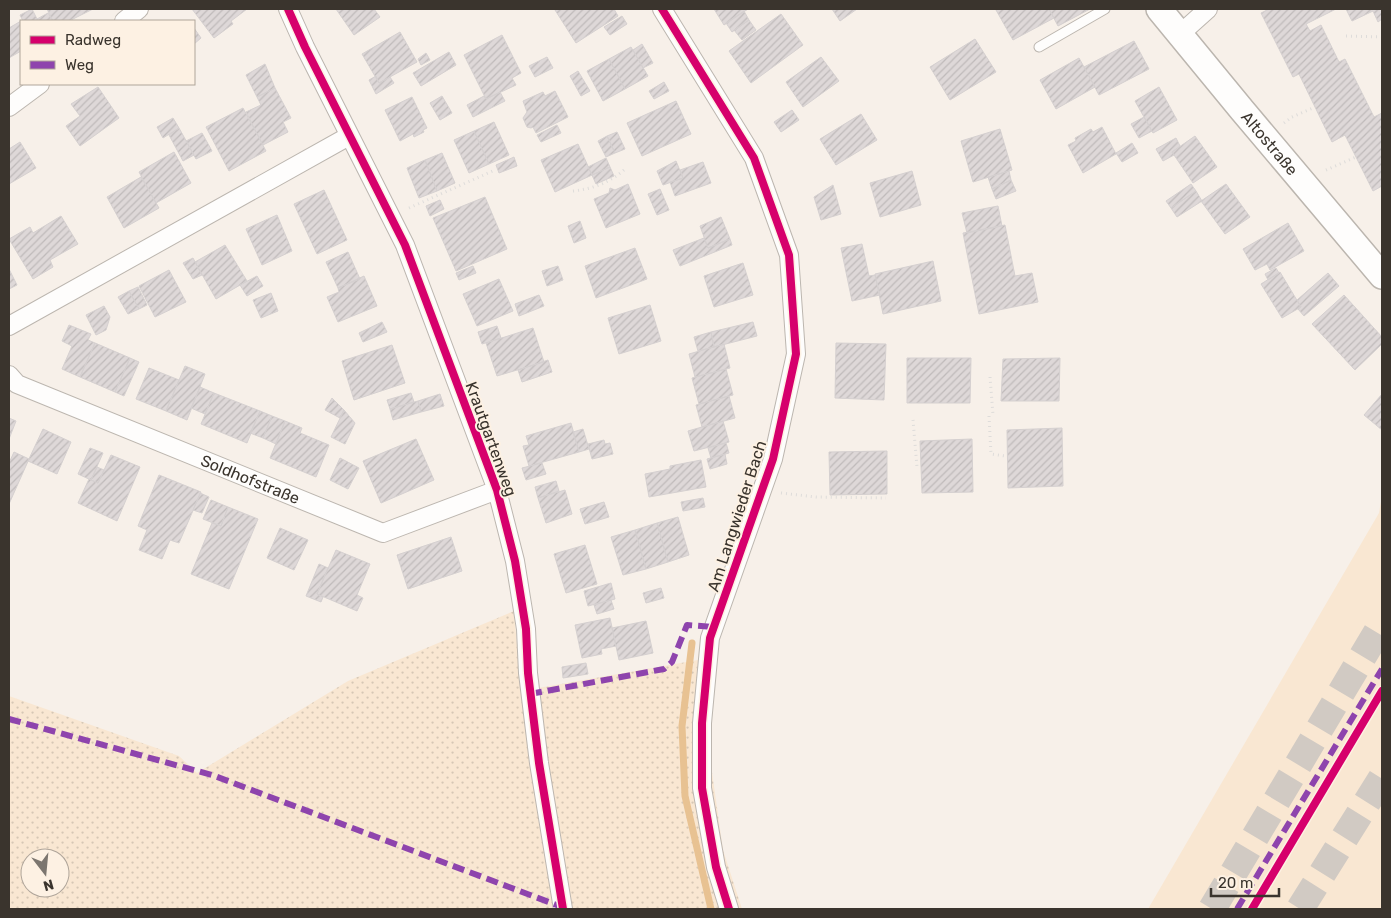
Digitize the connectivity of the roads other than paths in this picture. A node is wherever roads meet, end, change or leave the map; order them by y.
1 (139, 9) edge
2 (288, 9) edge
3 (662, 9) edge
4 (1105, 9) edge
5 (1159, 9) edge
6 (1208, 9) edge
7 (125, 20) edge
8 (1179, 35) junction
9 (1039, 48) dead end
10 (39, 85) edge
11 (9, 107) edge
12 (349, 136) junction
13 (1382, 276) edge
14 (9, 326) edge
15 (9, 375) edge
16 (497, 490) junction
17 (563, 909) edge
18 (729, 909) edge

1 - 7 street
2 - 12 street, Krautgartenweg
3 - 18 street, Am Langwieder Bach
4 - 9 lane
5 - 8 main road, Altostraße
6 - 8 street
8 - 13 main road, Altostraße
10 - 11 street
12 - 14 street
12 - 16 street, Krautgartenweg
15 - 16 street, Soldhofstraße
16 - 17 street, Krautgartenweg

